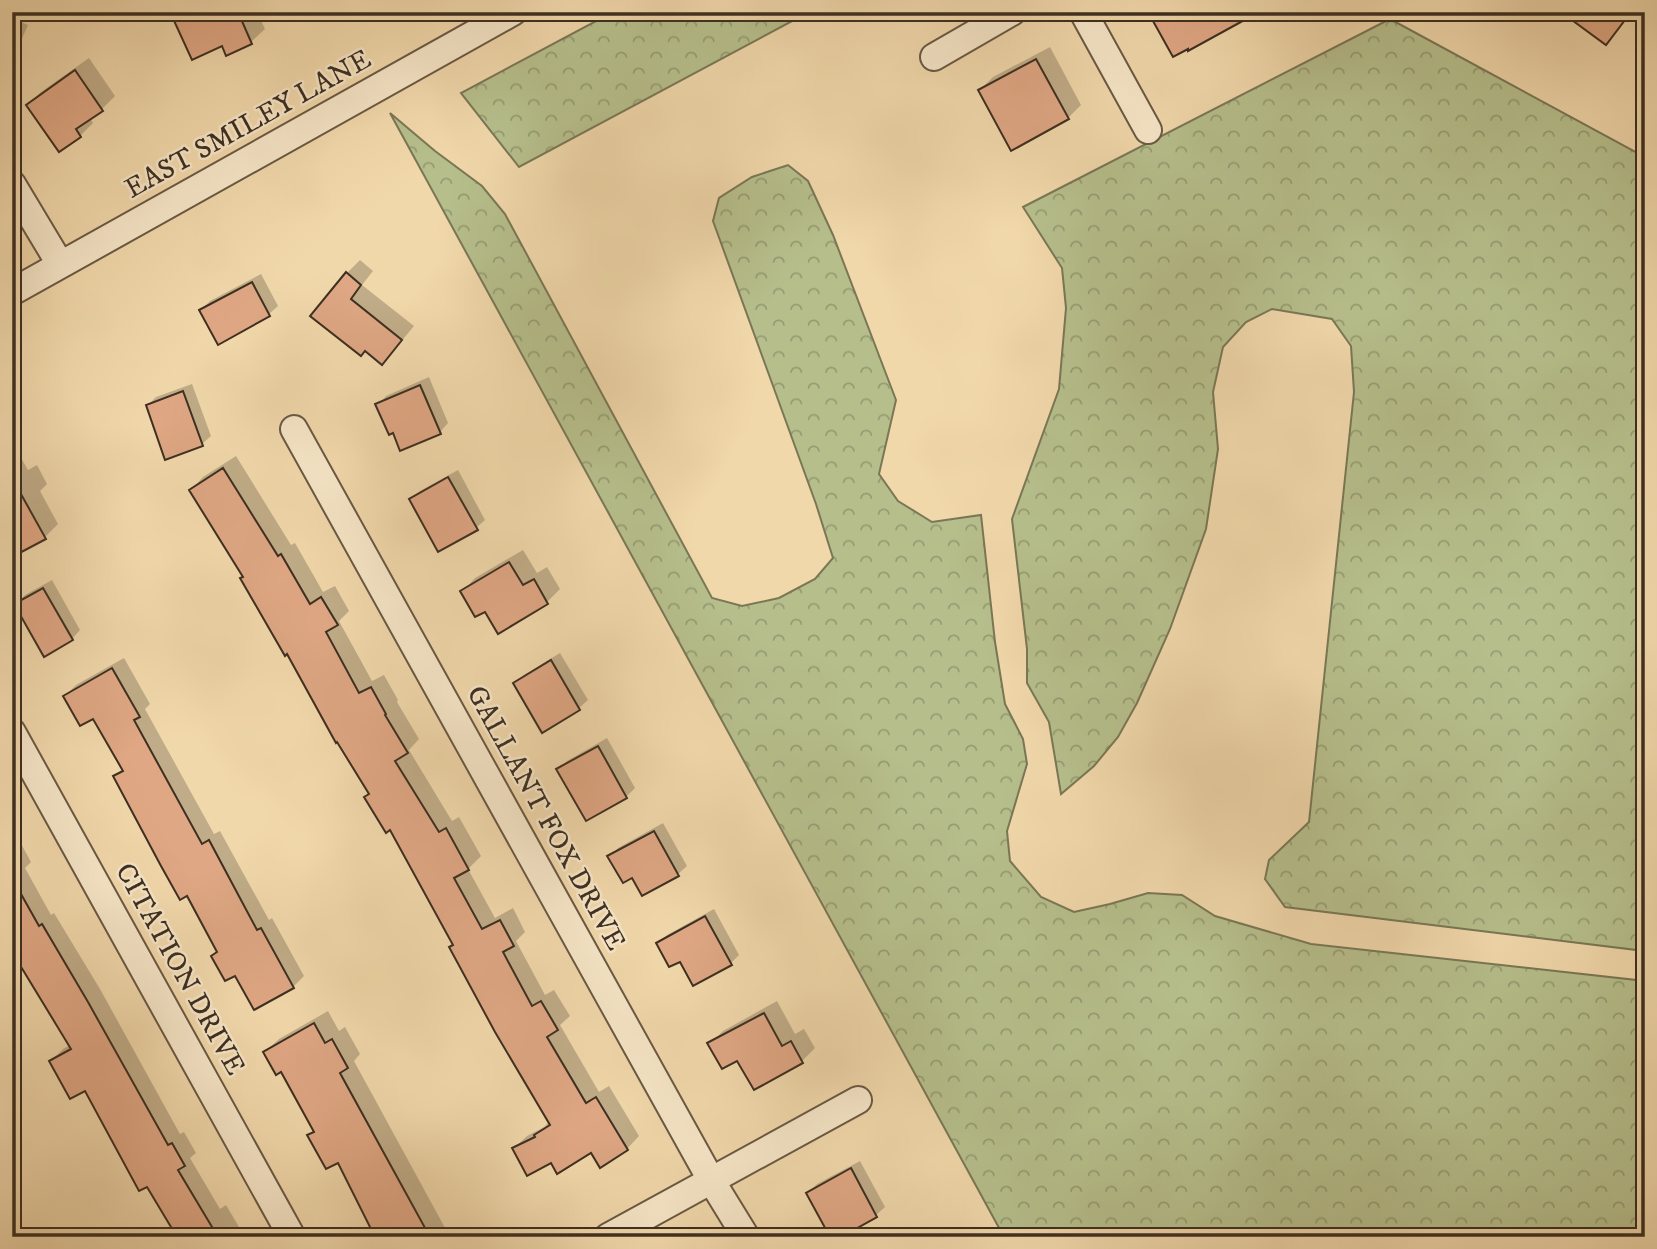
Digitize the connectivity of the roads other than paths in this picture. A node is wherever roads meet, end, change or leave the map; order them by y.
1 (513, 12) edge
2 (1012, 12) edge
3 (1083, 12) edge
4 (934, 57) dead end
5 (1148, 130) dead end
6 (12, 184) edge
7 (61, 264) junction
8 (12, 292) edge
9 (294, 429) dead end
10 (12, 732) edge
11 (858, 1100) dead end
12 (711, 1180) junction
13 (292, 1237) edge
14 (608, 1237) edge
15 (746, 1237) edge

1 - 7 street, EAST SMILEY LANE
2 - 4 street
3 - 5 street
6 - 7 street
7 - 8 street, EAST SMILEY LANE
9 - 12 street, GALLANT FOX DRIVE
10 - 13 street, CITATION DRIVE
11 - 12 street
12 - 14 street
12 - 15 street, GALLANT FOX DRIVE

